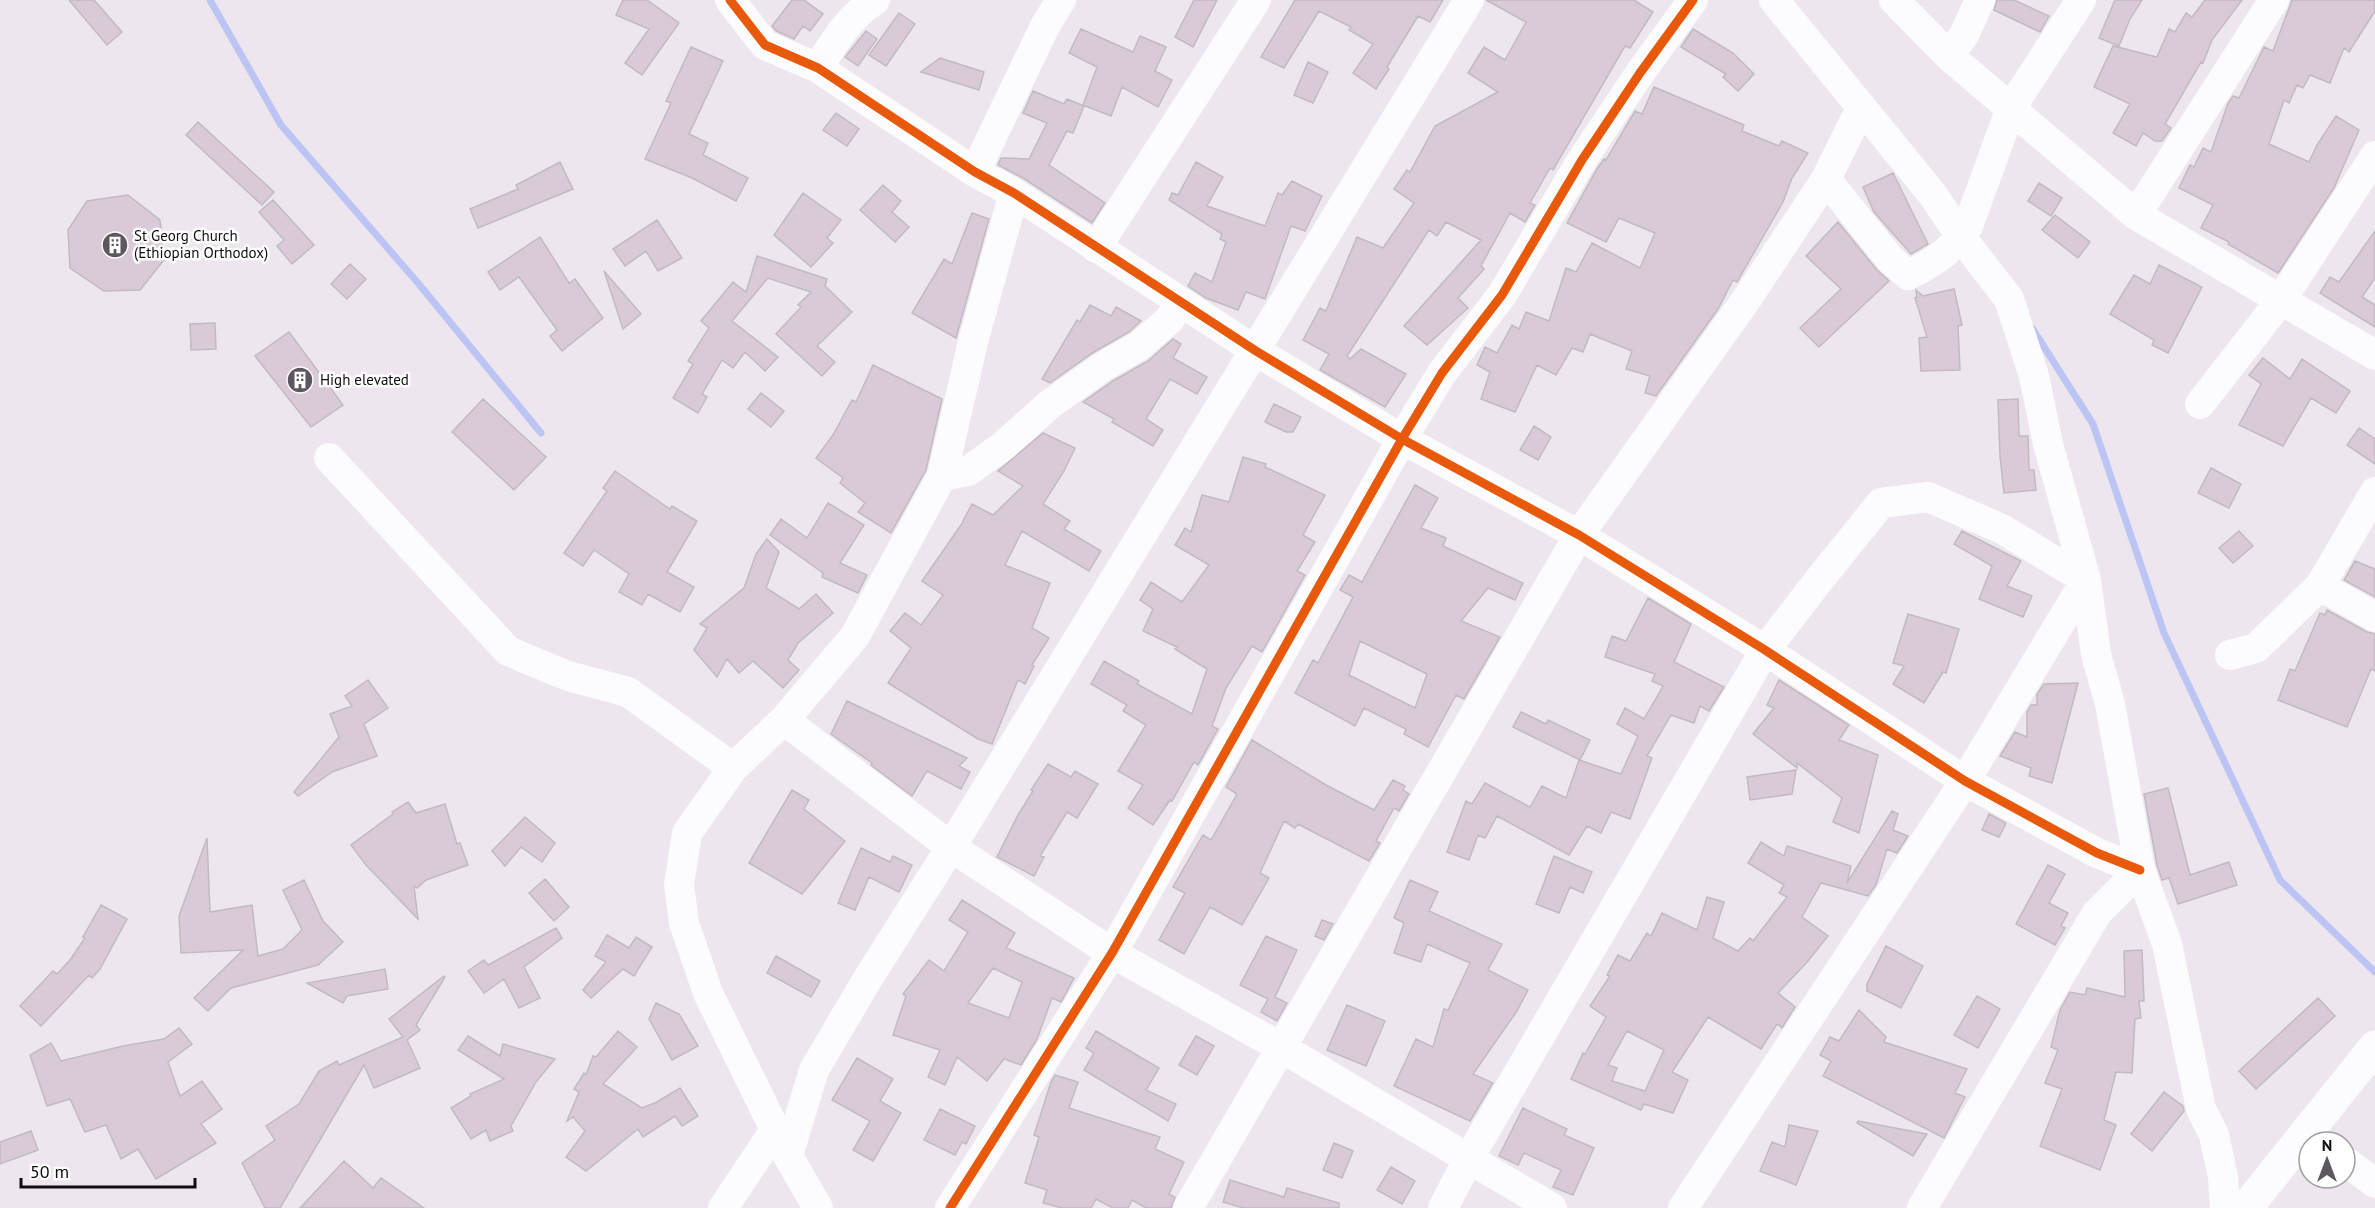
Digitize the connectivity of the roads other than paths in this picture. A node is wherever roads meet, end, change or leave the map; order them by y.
1 (730, 0) edge
2 (875, 0) edge
3 (1061, 0) edge
4 (1256, 0) edge
5 (1469, 0) edge
6 (1693, 0) edge
7 (1774, 0) edge
8 (1894, 0) edge
9 (1980, 0) edge
10 (2081, 0) edge
11 (2274, 0) edge
12 (1046, 13) edge
13 (1949, 56) junction
14 (818, 68) junction
15 (1861, 108) junction
16 (2011, 108) junction
17 (2375, 156) edge
18 (975, 172) junction
19 (1826, 179) junction
20 (1014, 193) junction
21 (2136, 215) junction
22 (1962, 237) junction
23 (1096, 248) junction
24 (2281, 300) junction
25 (1179, 302) junction
26 (1256, 351) junction
27 (2375, 355) edge
28 (2200, 404) dead end
29 (1402, 439) junction
30 (329, 458) dead end
31 (942, 477) junction
32 (2375, 492) edge
33 (1579, 535) junction
34 (2086, 580) junction
35 (2320, 586) junction
36 (2375, 617) edge
37 (1765, 650) junction
38 (2230, 655) dead end
39 (784, 720) junction
40 (733, 768) junction
41 (1965, 782) junction
42 (951, 847) junction
43 (2140, 870) junction
44 (1112, 953) junction
45 (2375, 1047) edge
46 (1282, 1048) junction
47 (775, 1130) junction
48 (2318, 1130) edge
49 (2297, 1154) edge
50 (788, 1156) junction
51 (1469, 1158) junction
52 (2357, 1170) edge
53 (2375, 1183) edge
54 (723, 1208) edge
55 (818, 1208) edge
56 (951, 1208) edge
57 (1188, 1208) edge
58 (1443, 1208) edge
59 (1552, 1208) edge
60 (1683, 1208) edge
61 (1922, 1208) edge
62 (2225, 1208) edge
63 (2246, 1208) edge

1 - 14 street
2 - 14 street
3 - 12 street
4 - 23 street
5 - 26 street
6 - 29 street
7 - 15 street
8 - 13 street
9 - 13 street
10 - 16 street
11 - 21 street
12 - 18 street
13 - 16 street
14 - 18 street
15 - 19 street
15 - 22 street
16 - 21 street
16 - 22 street
17 - 24 street
18 - 20 street
19 - 22 street
19 - 33 street
20 - 23 street
20 - 31 street
21 - 24 street
22 - 34 street
23 - 25 street
24 - 27 street
24 - 28 street
25 - 26 street
25 - 31 street
26 - 29 street
26 - 42 street
29 - 33 street
29 - 44 street
30 - 40 street
31 - 39 street
32 - 35 street
33 - 37 street
33 - 46 street
34 - 37 street
34 - 41 street
34 - 43 street
35 - 36 street
35 - 38 street
37 - 41 street
37 - 51 street
39 - 40 street
39 - 42 street
40 - 47 street
41 - 43 street
41 - 60 street
42 - 44 street
42 - 50 street
43 - 61 street
43 - 62 street
44 - 46 street
44 - 56 street
45 - 48 highway
46 - 51 street
46 - 57 street
47 - 50 street
47 - 54 street
49 - 63 highway
50 - 55 street
51 - 58 street
51 - 59 street
52 - 53 street

